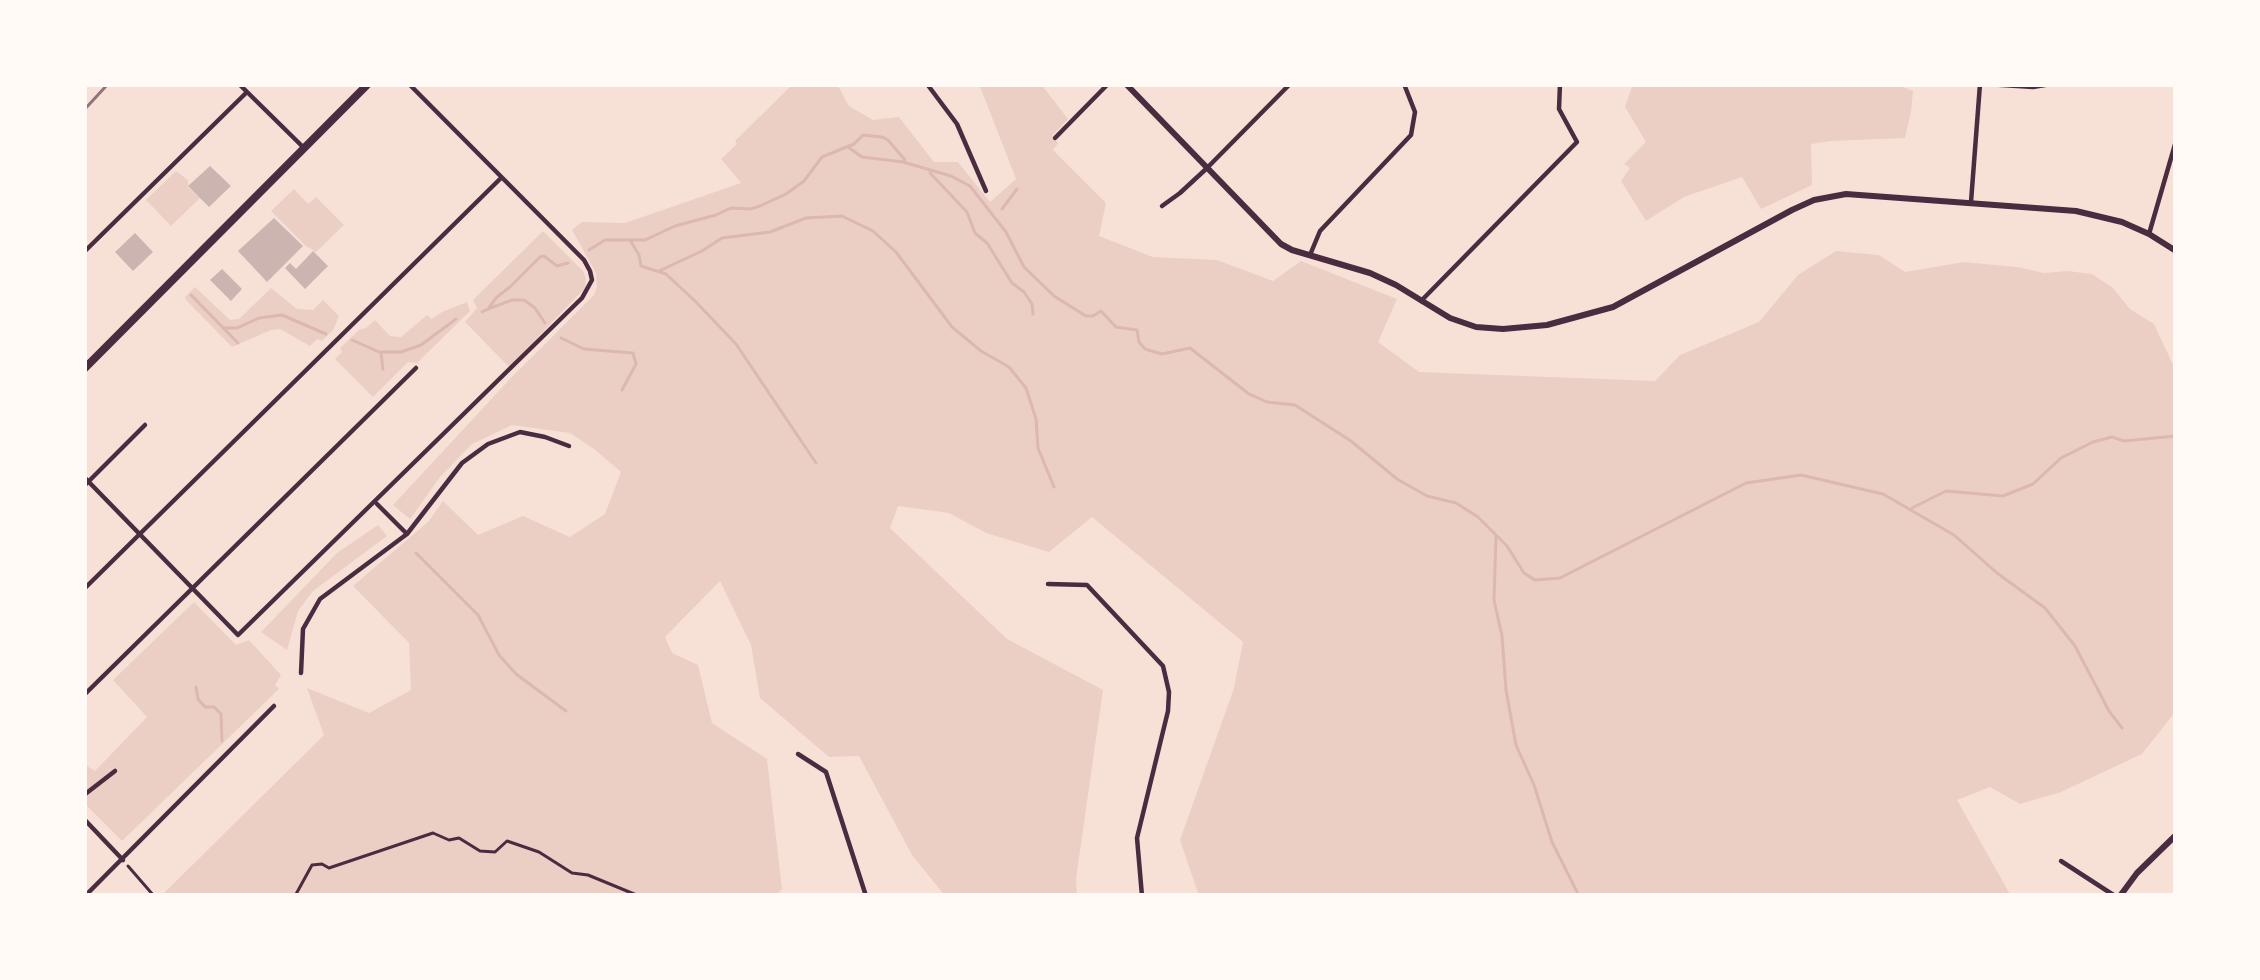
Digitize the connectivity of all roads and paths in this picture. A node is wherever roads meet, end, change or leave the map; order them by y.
1 (239, 84) edge
2 (368, 84) edge
3 (409, 84) edge
4 (927, 84) edge
5 (1108, 84) edge
6 (1126, 84) edge
7 (1290, 84) edge
8 (1404, 84) edge
9 (1560, 84) edge
10 (1983, 84) edge
11 (2050, 84) edge
12 (247, 92) junction
13 (1055, 138) dead end
14 (2176, 141) edge
15 (304, 148) junction
16 (1206, 169) junction
17 (501, 178) junction
18 (986, 191) dead end
19 (1971, 202) junction
20 (1162, 206) dead end
21 (2149, 234) junction
22 (2176, 251) edge
23 (84, 252) edge
24 (1310, 255) junction
25 (1421, 301) junction
26 (416, 368) dead end
27 (84, 369) edge
28 (145, 425) dead end
29 (568, 446) dead end
30 (85, 481) edge
31 (376, 502) junction
32 (140, 534) junction
33 (407, 534) junction
34 (1048, 584) dead end
35 (193, 588) junction
36 (84, 589) edge
37 (301, 673) dead end
38 (84, 694) edge
39 (274, 706) dead end
40 (798, 754) dead end
41 (115, 771) dead end
42 (84, 795) edge
43 (84, 819) edge
44 (2176, 835) edge
45 (123, 860) junction
46 (2061, 861) dead end
47 (86, 896) edge
48 (154, 896) edge
49 (295, 896) edge
50 (639, 896) edge
51 (866, 896) edge
52 (1142, 896) edge
53 (2117, 896) edge

1 - 12 street
2 - 15 main road
3 - 17 street
4 - 18 street
5 - 13 street
6 - 16 street
7 - 16 street
8 - 24 street
9 - 25 street
10 - 11 street
10 - 19 street
12 - 15 street
12 - 23 street
14 - 21 street
15 - 27 main road
16 - 20 street
16 - 24 street
17 - 31 street
17 - 32 street
19 - 21 street
19 - 25 street
21 - 22 street
24 - 25 street
26 - 35 street
28 - 30 street
29 - 33 street
30 - 32 street
31 - 33 street
31 - 35 street
32 - 35 street
32 - 36 street
33 - 37 street
34 - 52 street
35 - 38 street
39 - 45 street
40 - 51 street
41 - 42 street
43 - 45 street
44 - 53 street
45 - 47 street
45 - 48 path
46 - 53 street
49 - 50 path

